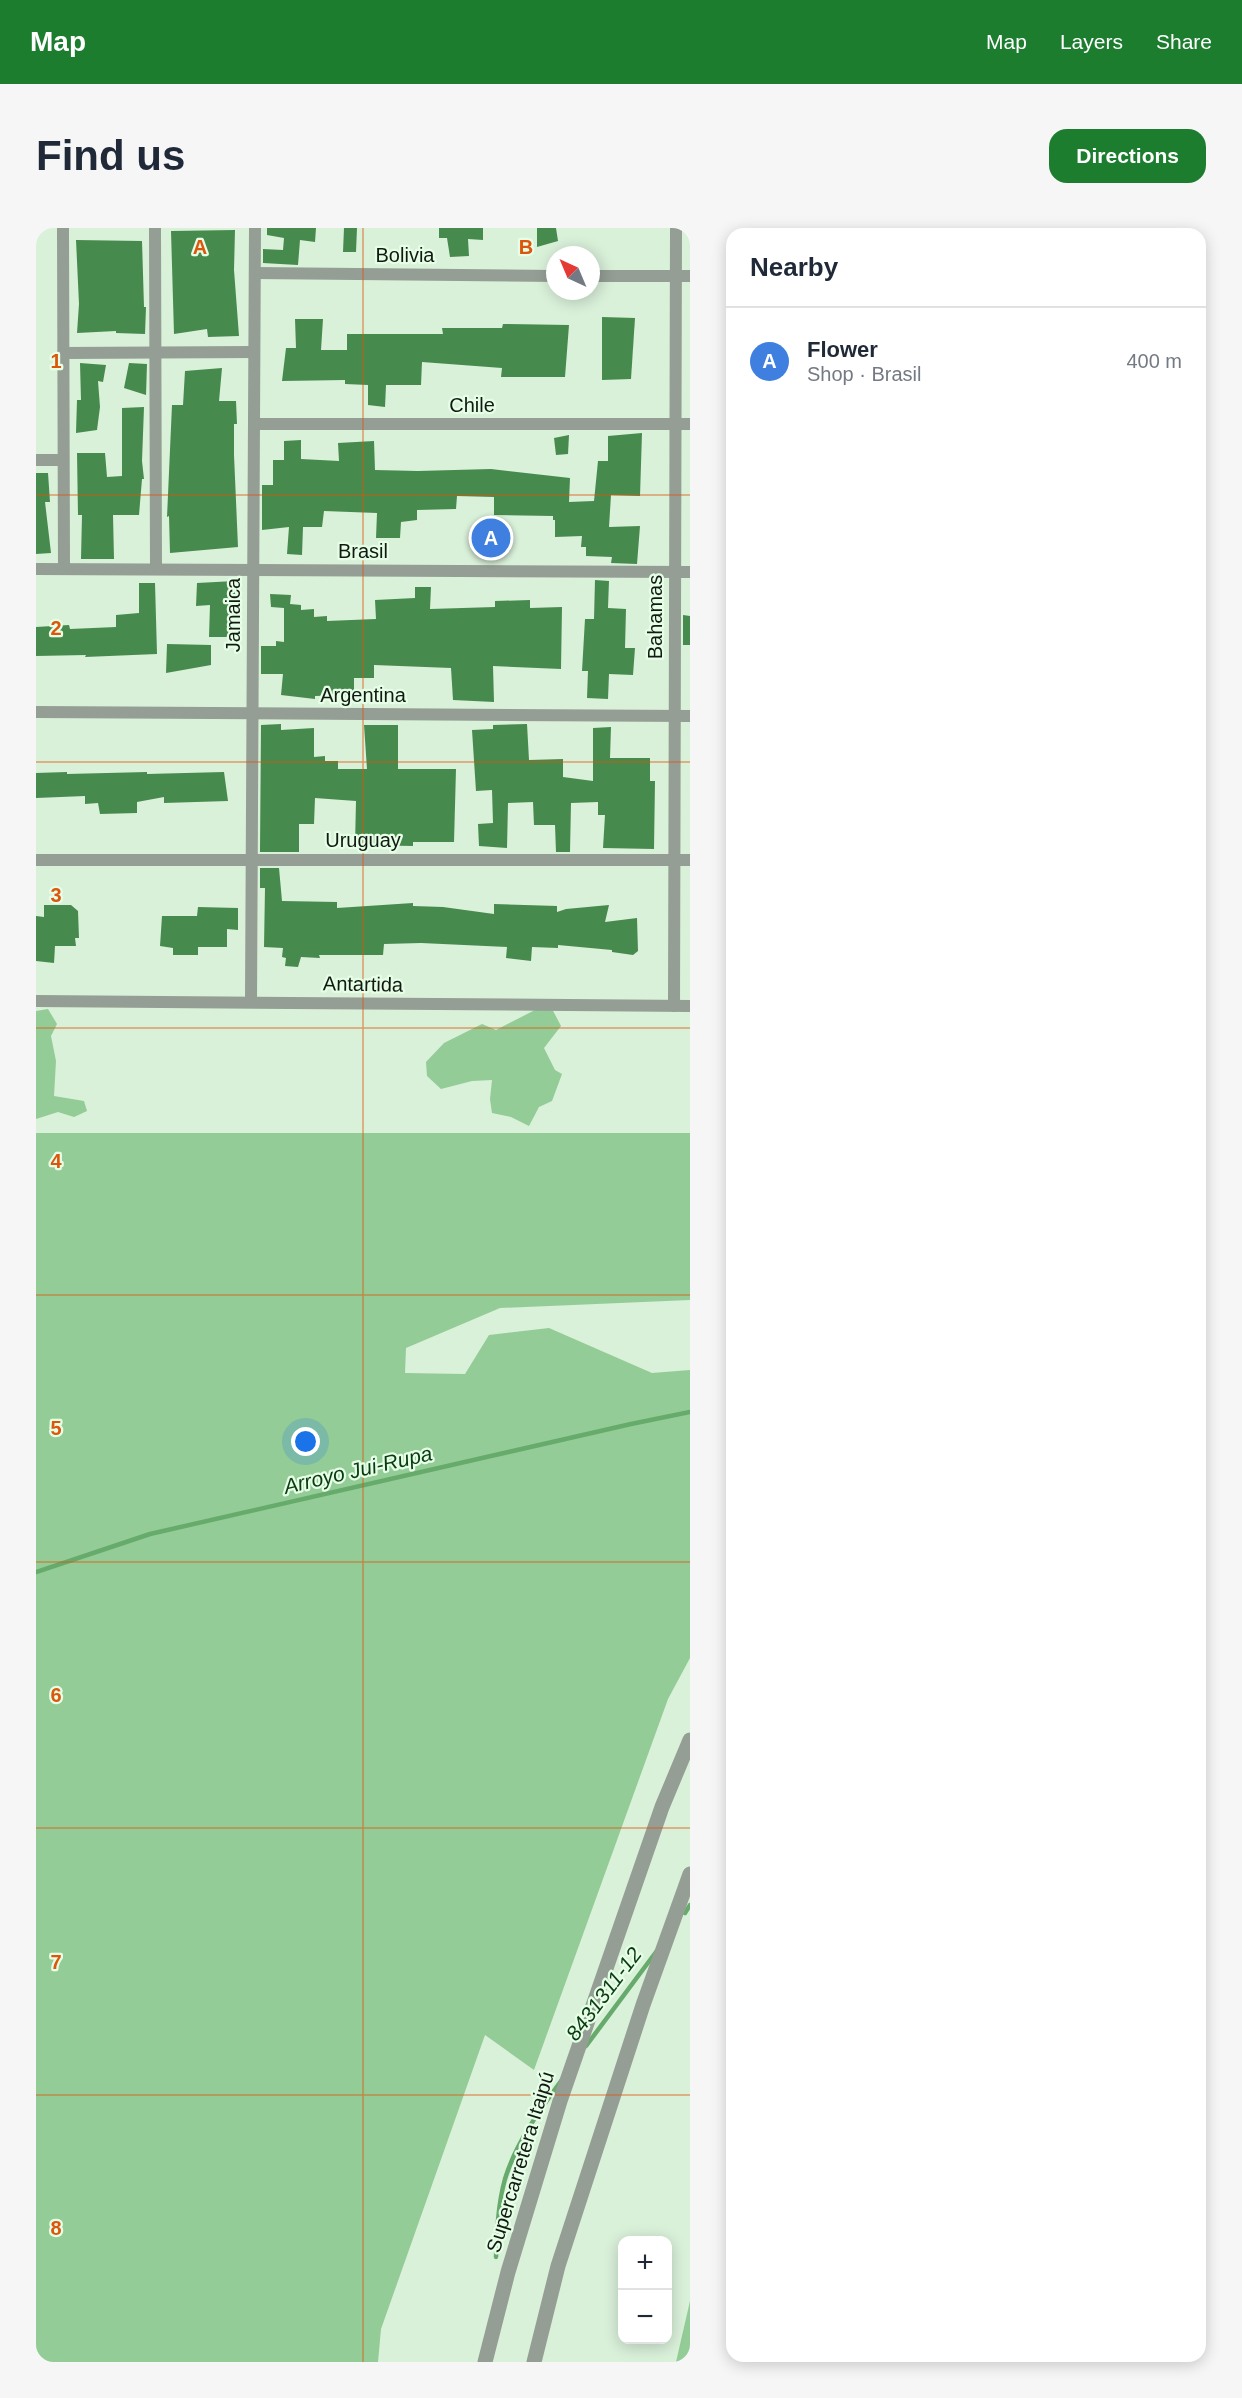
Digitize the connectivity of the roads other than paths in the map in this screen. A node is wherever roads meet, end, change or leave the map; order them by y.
1 (63, 228) edge
2 (155, 228) edge
3 (255, 228) edge
4 (676, 228) edge
5 (255, 273) junction
6 (546, 276) edge
7 (600, 276) edge
8 (676, 276) junction
9 (690, 276) edge
10 (255, 352) junction
11 (63, 353) junction
12 (155, 353) junction
13 (254, 424) junction
14 (675, 424) junction
15 (690, 424) edge
16 (36, 460) edge
17 (63, 460) junction
18 (36, 569) edge
19 (64, 569) junction
20 (156, 570) junction
21 (253, 570) junction
22 (675, 572) junction
23 (690, 572) edge
24 (36, 712) edge
25 (252, 714) junction
26 (675, 716) junction
27 (690, 716) edge
28 (36, 860) edge
29 (252, 860) junction
30 (674, 860) junction
31 (690, 860) edge
32 (36, 1001) edge
33 (251, 1002) junction
34 (674, 1006) junction
35 (690, 1006) edge
36 (690, 1740) edge
37 (690, 1874) edge
38 (485, 2362) edge
39 (534, 2362) edge

1 - 11 street
2 - 12 street
3 - 5 street, Jamaica
4 - 8 street, Bahamas
5 - 6 street, Bolivia
5 - 10 street, Jamaica
7 - 8 street
8 - 9 street
8 - 14 street, Bahamas
10 - 12 street
10 - 13 street, Jamaica
11 - 12 street
11 - 17 street
12 - 20 street
13 - 14 street, Chile
13 - 21 street, Jamaica
14 - 15 street, Chile
14 - 22 street, Bahamas
16 - 17 street
17 - 19 street
18 - 19 street, Brasil
19 - 20 street, Brasil
20 - 21 street, Brasil
21 - 22 street, Brasil
21 - 25 street, Jamaica
22 - 23 street, Brasil
22 - 26 street, Bahamas
24 - 25 street, Argentina
25 - 26 street, Argentina
25 - 29 street, Jamaica
26 - 27 street, Argentina
26 - 30 street, Bahamas
28 - 29 street, Uruguay
29 - 30 street, Uruguay
29 - 33 street, Jamaica
30 - 31 street, Uruguay
30 - 34 street, Bahamas
32 - 33 street, Antartida
33 - 34 street, Antartida
34 - 35 street, Antartida
36 - 38 street, Supercarretera Itaipú
37 - 39 street

